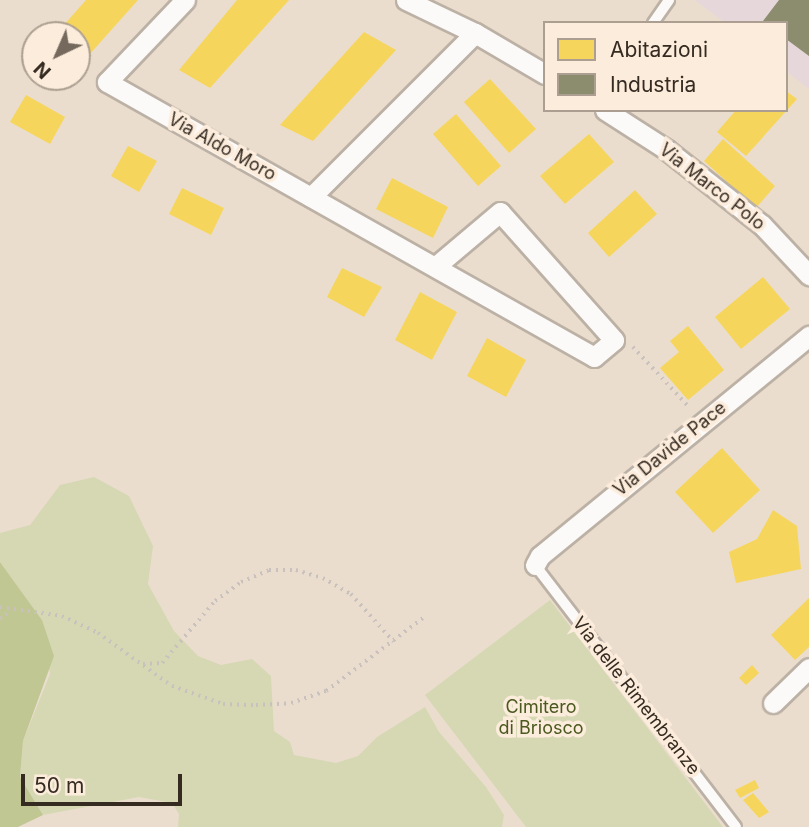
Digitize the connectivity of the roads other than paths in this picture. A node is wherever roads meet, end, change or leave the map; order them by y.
1 (185, 0) edge
2 (407, 0) edge
3 (669, 0) edge
4 (654, 21) edge
5 (475, 33) junction
6 (543, 73) edge
7 (608, 112) edge
8 (311, 197) junction
9 (435, 267) junction
10 (809, 275) edge
11 (809, 336) edge
12 (535, 565) joint
13 (809, 668) edge
14 (773, 704) dead end
15 (736, 827) edge

1 - 8 street, Via Aldo Moro
2 - 5 street
3 - 4 lane
5 - 6 street
5 - 8 street
7 - 10 street, Via Marco Polo
8 - 9 street, Via Aldo Moro
9 - 9 street, Via Aldo Moro
11 - 12 street, Via Davide Pace
12 - 15 lane, Via delle Rimembranze
13 - 14 street

